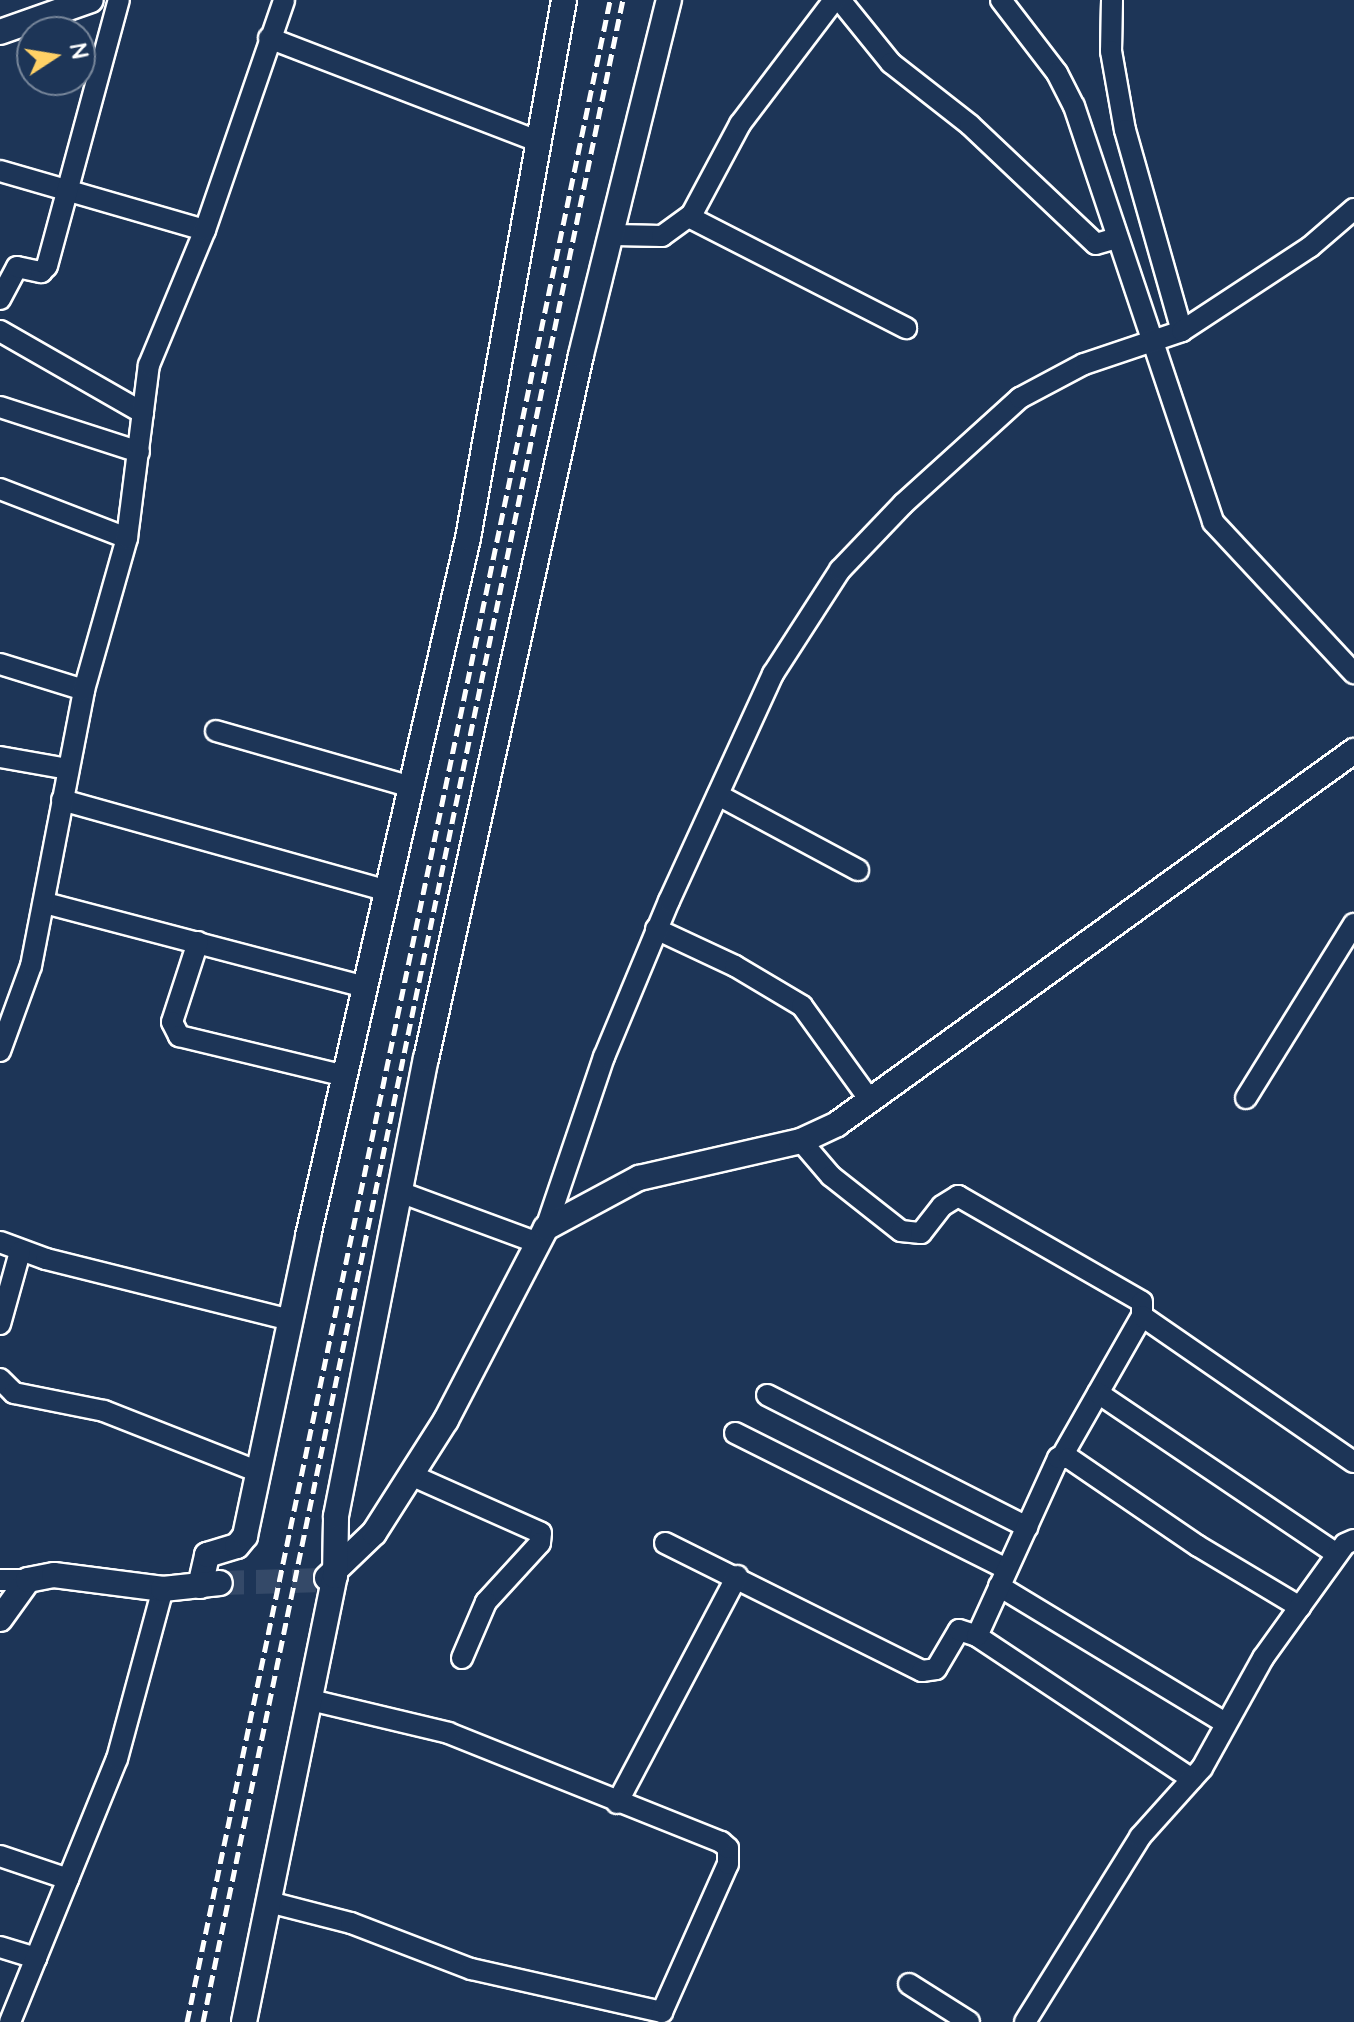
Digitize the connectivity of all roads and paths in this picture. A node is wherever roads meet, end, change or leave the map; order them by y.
1 (119, 0) edge
2 (284, 0) edge
3 (564, 0) edge
4 (669, 0) edge
5 (837, 0) edge
6 (1001, 0) edge
7 (1112, 0) edge
8 (73, 3) edge
9 (0, 32) edge
10 (269, 38) junction
11 (538, 141) junction
12 (0, 171) edge
13 (67, 190) junction
14 (1354, 209) edge
15 (689, 217) junction
16 (205, 230) junction
17 (614, 235) junction
18 (1117, 238) junction
19 (0, 299) edge
20 (906, 328) dead end
21 (0, 331) edge
22 (1182, 331) junction
23 (1151, 345) junction
24 (0, 407) edge
25 (143, 413) junction
26 (139, 452) junction
27 (0, 489) edge
28 (127, 538) junction
29 (0, 664) edge
30 (1354, 673) edge
31 (84, 690) junction
32 (216, 731) dead end
33 (1354, 751) edge
34 (0, 757) edge
35 (68, 769) junction
36 (411, 787) junction
37 (718, 795) junction
38 (62, 800) junction
39 (858, 870) dead end
40 (388, 891) junction
41 (45, 903) junction
42 (1354, 924) edge
43 (656, 929) junction
44 (198, 942) junction
45 (366, 987) junction
46 (0, 1051) edge
47 (345, 1076) junction
48 (1246, 1098) dead end
49 (869, 1099) junction
50 (801, 1141) junction
51 (400, 1192) junction
52 (542, 1236) junction
53 (0, 1242) edge
54 (20, 1252) junction
55 (1142, 1316) junction
56 (291, 1320) junction
57 (0, 1324) edge
58 (0, 1379) edge
59 (1098, 1393) junction
60 (767, 1395) dead end
61 (735, 1433) dead end
62 (1062, 1456) junction
63 (1354, 1462) edge
64 (259, 1472) junction
65 (411, 1475) junction
66 (1027, 1527) junction
67 (1354, 1540) edge
68 (665, 1543) dead end
69 (1337, 1554) junction
70 (737, 1576) junction
71 (330, 1578) junction
72 (1003, 1578) junction
73 (0, 1580) edge
74 (28, 1580) junction
75 (163, 1589) junction
76 (1300, 1607) junction
77 (0, 1619) edge
78 (977, 1636) junction
79 (462, 1658) dead end
80 (311, 1700) junction
81 (1225, 1723) junction
82 (1192, 1779) junction
83 (617, 1803) junction
84 (0, 1856) edge
85 (68, 1879) junction
86 (269, 1902) junction
87 (0, 1947) edge
88 (36, 1958) junction
89 (909, 1984) dead end
90 (660, 2017) edge
91 (10, 2022) edge
92 (244, 2022) edge
93 (969, 2022) edge
94 (1025, 2022) edge

1 - 13 street
2 - 10 street
3 - 11 street
4 - 17 street
5 - 15 street
5 - 18 street
6 - 18 street
7 - 22 street
8 - 9 street
10 - 11 street
10 - 16 street
11 - 36 street
12 - 13 street
13 - 16 street
13 - 19 street
14 - 22 street
15 - 17 street
15 - 20 street
16 - 25 street
17 - 51 street
18 - 23 street
21 - 25 street
22 - 23 street
23 - 30 street
23 - 37 street
24 - 26 street
25 - 26 street
26 - 28 street
27 - 28 street
28 - 31 street
29 - 31 street
31 - 35 street
32 - 36 street
33 - 49 street
34 - 35 street
35 - 38 street
36 - 40 street
37 - 39 street
37 - 43 street
38 - 40 street
38 - 41 street
40 - 45 street
41 - 44 street
41 - 46 street
42 - 48 street
43 - 49 street
43 - 52 street
44 - 45 street
44 - 47 street
45 - 47 street
47 - 56 street
49 - 50 street
50 - 52 street
50 - 55 street
51 - 52 street
51 - 71 street
52 - 65 street
53 - 54 street
54 - 56 street
54 - 57 street
55 - 59 street
55 - 63 street
56 - 64 street
58 - 64 street
59 - 62 street
59 - 69 street
60 - 66 street
61 - 72 street
62 - 66 street
62 - 76 street
64 - 75 street
65 - 71 street
65 - 79 street
66 - 72 street
67 - 69 street
68 - 70 street
69 - 76 street
70 - 78 street
70 - 83 street
71 - 80 street
72 - 78 street
72 - 81 street
73 - 74 street
74 - 75 street
74 - 77 street
75 - 85 street
76 - 81 street
78 - 82 street
80 - 83 street
80 - 86 street
81 - 82 street
82 - 94 street
83 - 90 street
84 - 85 street
85 - 88 street
86 - 90 street
86 - 92 street
87 - 88 street
88 - 91 street
89 - 93 street

